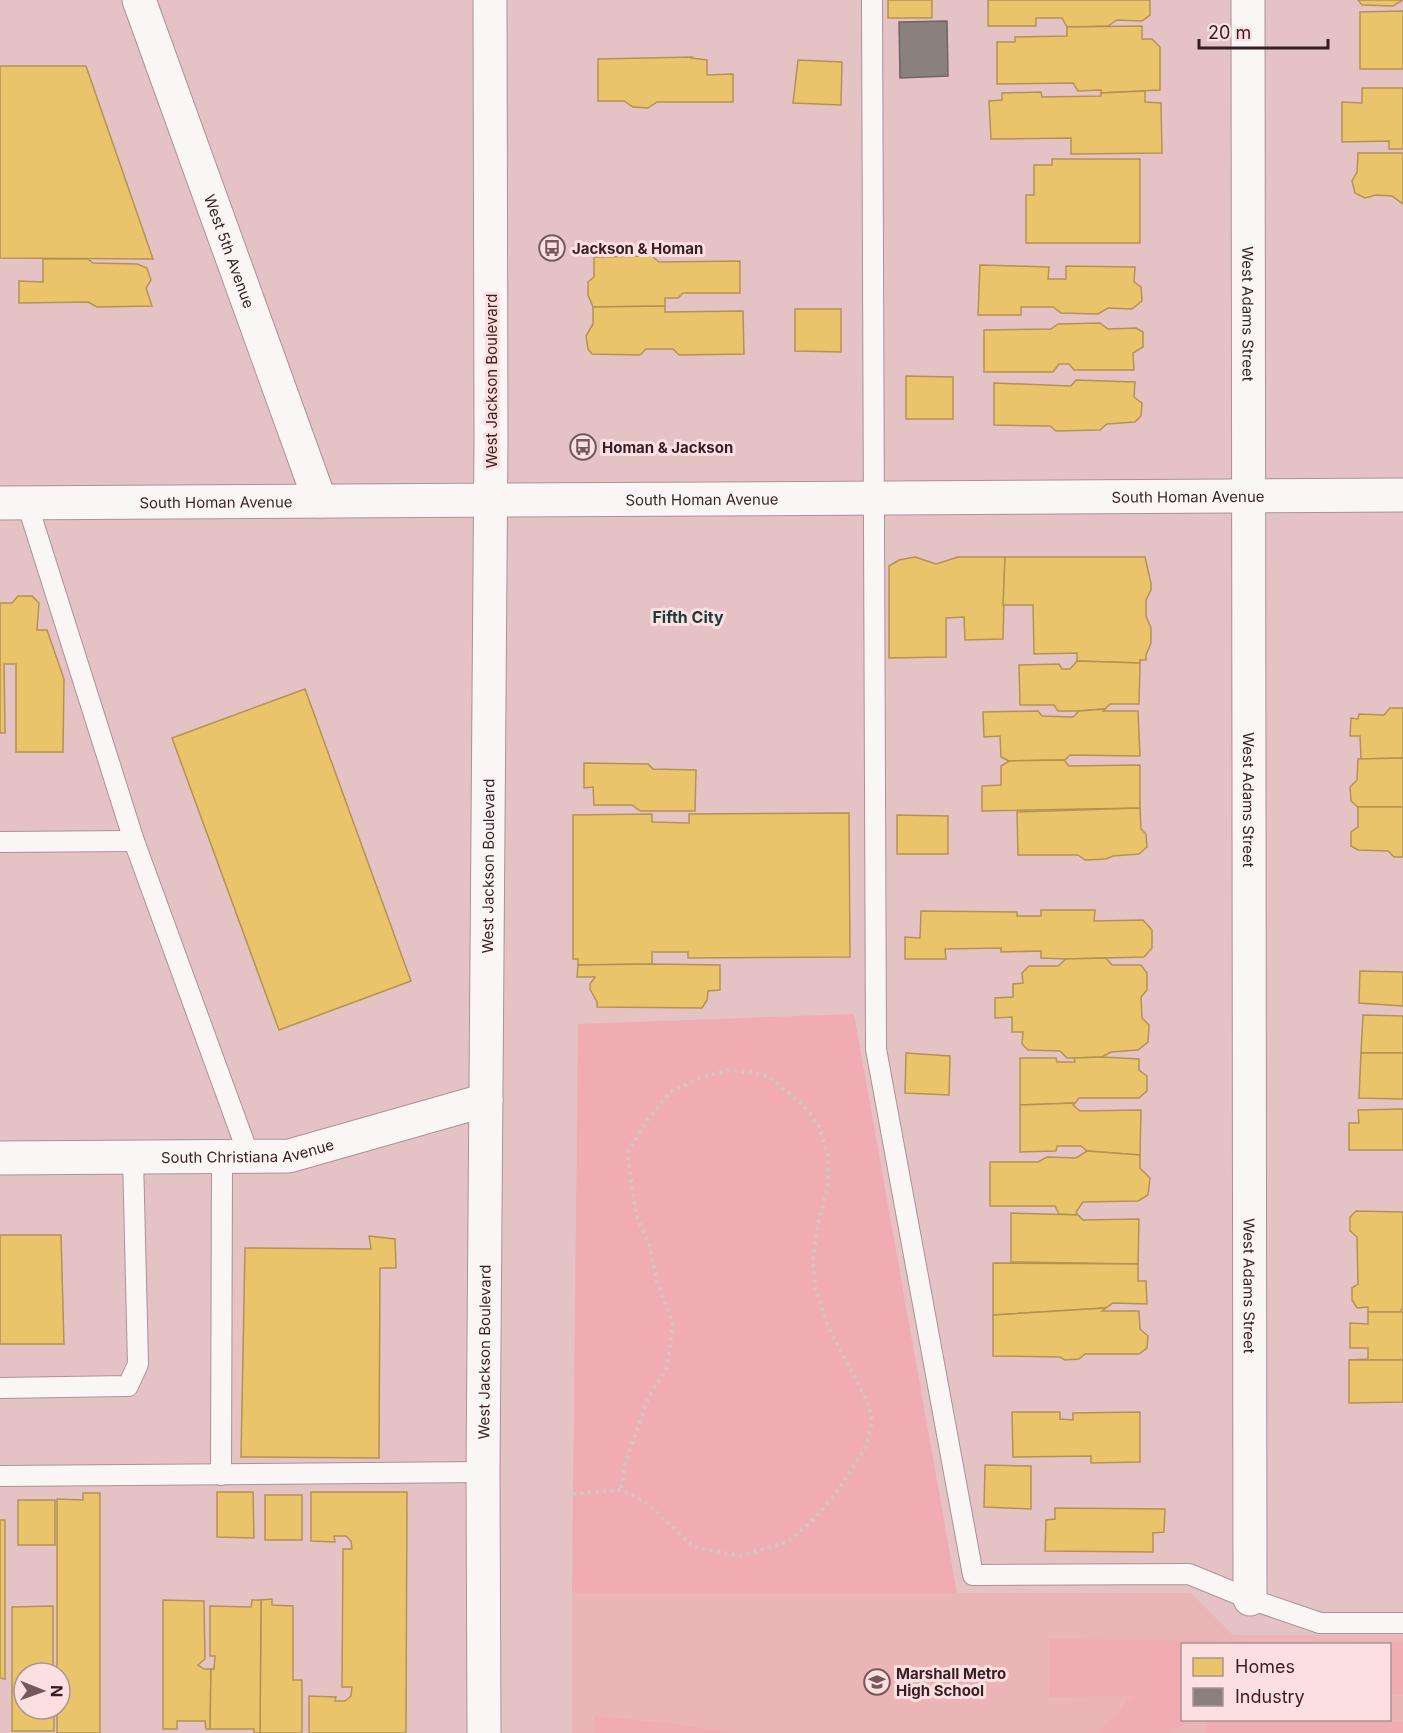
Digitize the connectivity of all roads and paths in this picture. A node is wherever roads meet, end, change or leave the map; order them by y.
1 (140, 0) edge
2 (490, 0) edge
3 (872, 0) edge
4 (1248, 0) edge
5 (1403, 495) edge
6 (1249, 496) junction
7 (873, 498) junction
8 (320, 501) junction
9 (491, 501) junction
10 (7, 502) edge
11 (134, 841) junction
12 (0, 842) edge
13 (486, 1100) junction
14 (236, 1156) junction
15 (133, 1157) junction
16 (0, 1158) edge
17 (0, 1388) edge
18 (483, 1472) junction
19 (221, 1475) junction
20 (0, 1476) edge
21 (621, 1490) junction
22 (573, 1494) dead end
23 (1250, 1599) junction
24 (1403, 1623) edge
25 (484, 1733) edge

1 - 8 street, West 5th Avenue
2 - 9 street, West Jackson Boulevard
3 - 7 lane
4 - 6 street, West Adams Street
5 - 6 street, South Homan Avenue
6 - 7 street, South Homan Avenue
6 - 23 street, West Adams Street
7 - 9 street, South Homan Avenue
7 - 23 lane
8 - 9 street, South Homan Avenue
8 - 10 street, South Homan Avenue
9 - 13 street, West Jackson Boulevard
10 - 11 lane
11 - 12 lane
11 - 14 lane
13 - 14 street, South Christiana Avenue
13 - 18 street, West Jackson Boulevard
14 - 15 street, South Christiana Avenue
14 - 19 lane
15 - 16 street, South Christiana Avenue
15 - 17 lane
18 - 19 lane
18 - 25 street, West Jackson Boulevard
19 - 20 lane
21 - 21 path
21 - 22 path
23 - 24 lane

